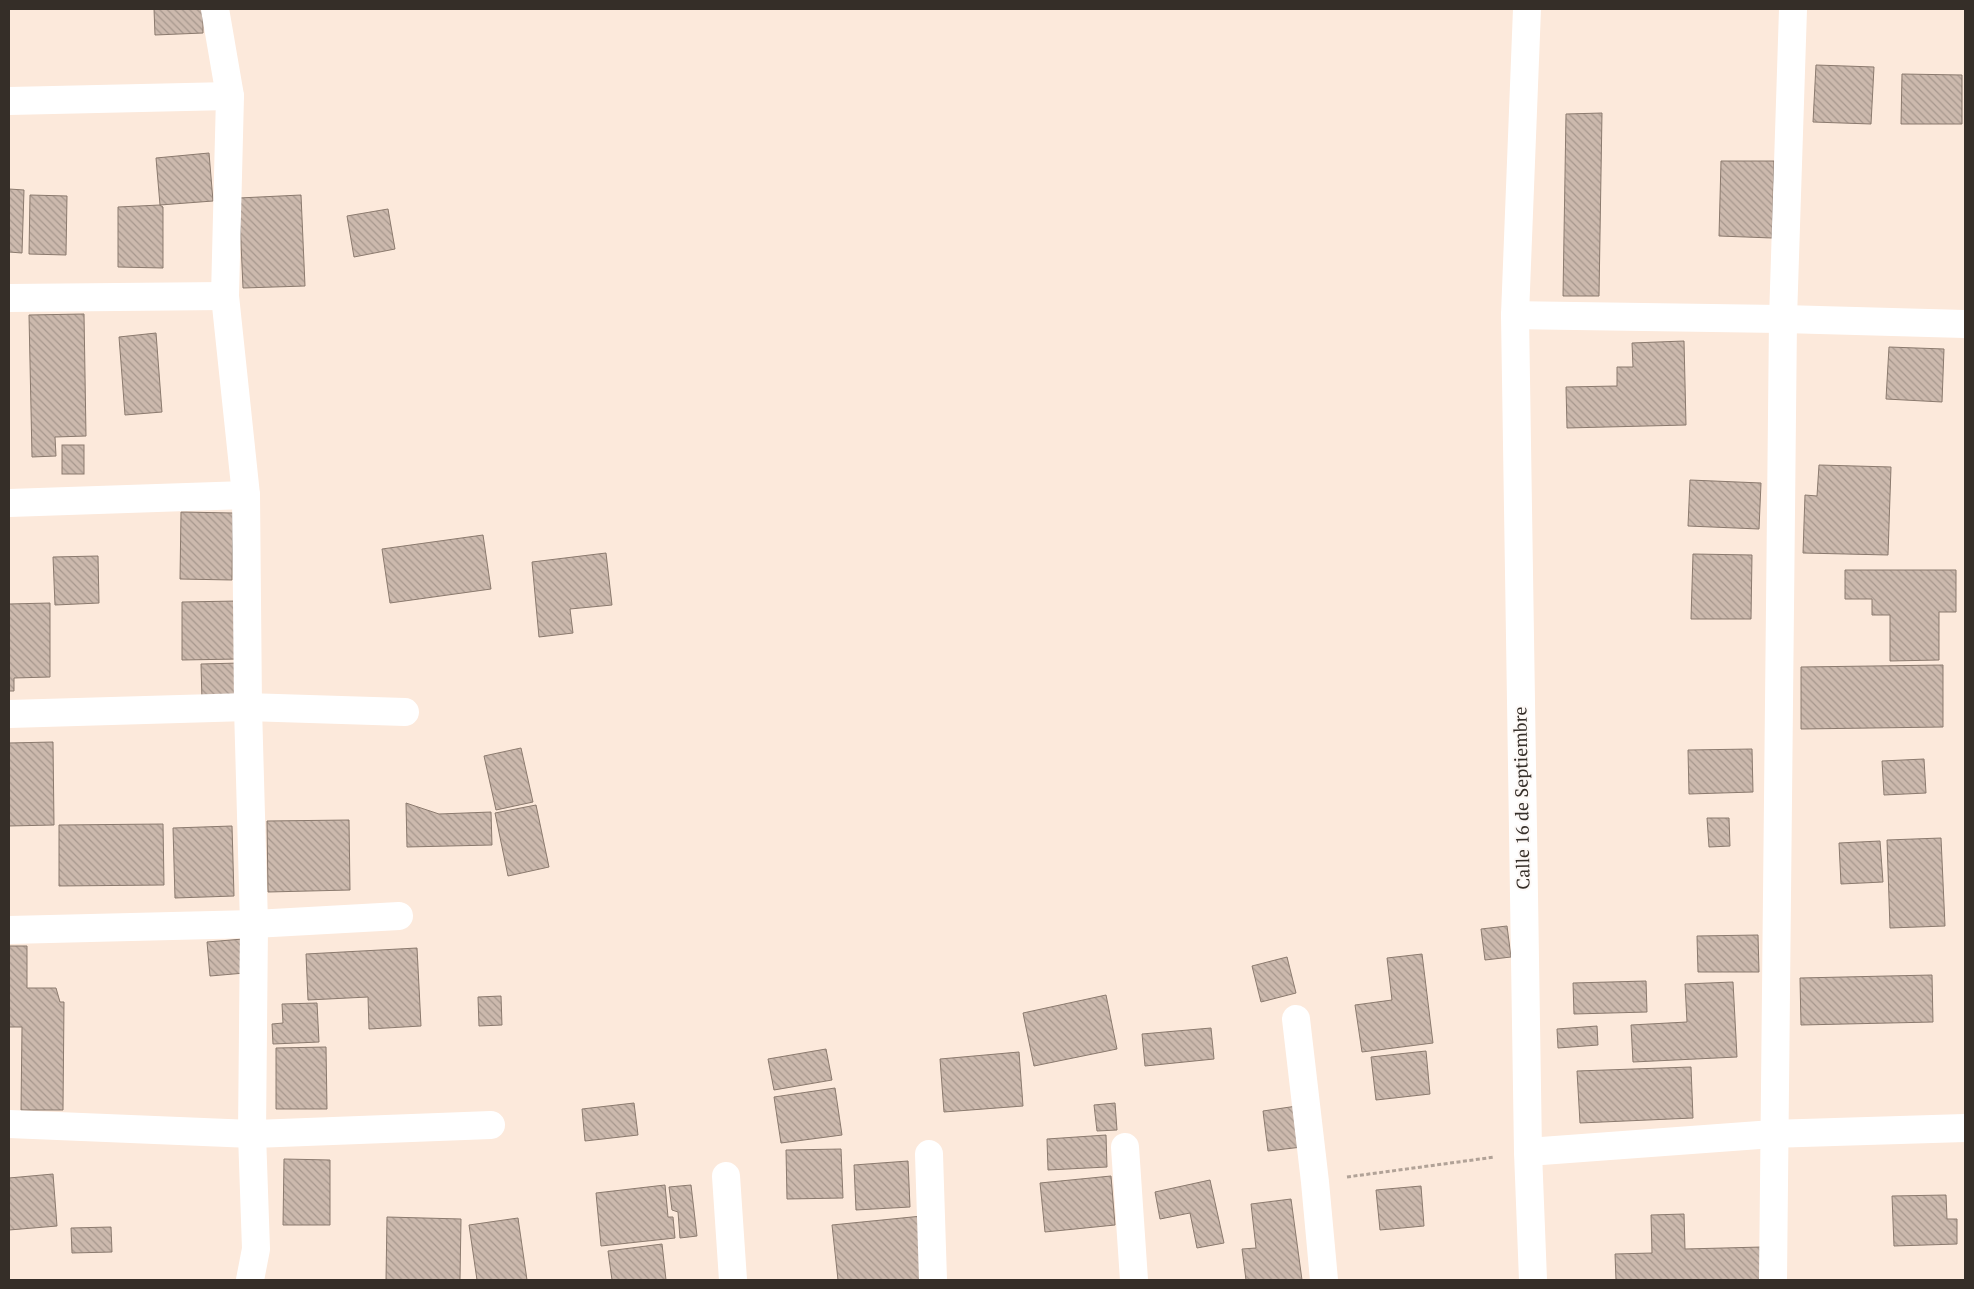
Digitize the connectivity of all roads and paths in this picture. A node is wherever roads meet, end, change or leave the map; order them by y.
1 (215, 9) edge
2 (1527, 9) edge
3 (1793, 9) edge
4 (230, 96) junction
5 (9, 100) edge
6 (225, 296) junction
7 (9, 298) edge
8 (1515, 316) junction
9 (1783, 318) junction
10 (1965, 324) edge
11 (246, 494) junction
12 (9, 503) edge
13 (248, 707) junction
14 (405, 712) dead end
15 (9, 714) edge
16 (399, 916) dead end
17 (254, 924) junction
18 (9, 930) edge
19 (1296, 1019) dead end
20 (9, 1124) edge
21 (491, 1126) dead end
22 (1965, 1128) edge
23 (252, 1134) junction
24 (1773, 1134) junction
25 (1125, 1147) dead end
26 (1528, 1152) junction
27 (929, 1154) dead end
28 (726, 1176) dead end
29 (1315, 1182) junction
30 (250, 1280) edge
31 (733, 1280) edge
32 (933, 1280) edge
33 (1134, 1280) edge
34 (1324, 1280) edge
35 (1532, 1280) edge
36 (1773, 1280) edge

1 - 4 street
2 - 8 street, Calle 16 de Septiembre
3 - 9 street
4 - 5 street
4 - 6 street
6 - 7 street
6 - 11 street
8 - 9 street
8 - 26 street, Calle 16 de Septiembre
9 - 10 street
9 - 24 street
11 - 12 street
11 - 13 street
13 - 14 street
13 - 15 street
13 - 17 street
16 - 17 street
17 - 18 street
17 - 23 street
19 - 29 street
20 - 23 street
21 - 23 street
22 - 24 street
23 - 30 street
24 - 26 street
24 - 36 street
25 - 33 street
26 - 29 path
26 - 35 street, Calle 16 de Septiembre
27 - 32 street
28 - 31 street
29 - 34 street

